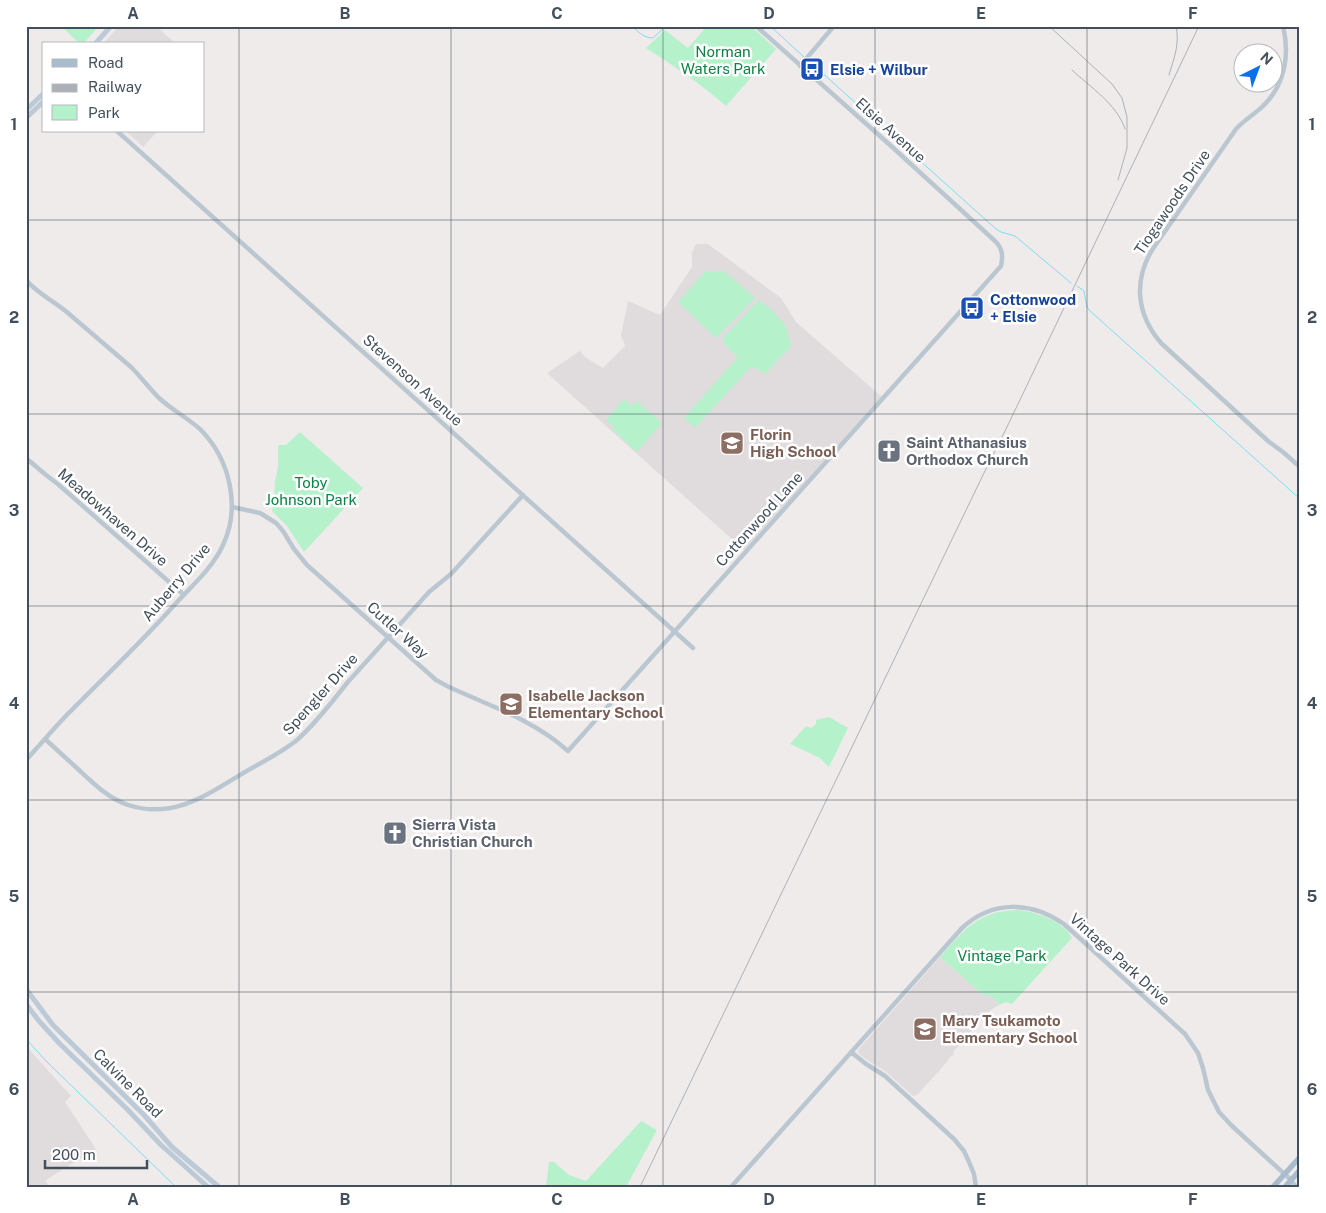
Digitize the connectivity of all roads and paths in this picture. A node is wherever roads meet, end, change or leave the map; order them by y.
1 (112, 26) edge
2 (756, 26) edge
3 (834, 26) edge
4 (1283, 26) edge
5 (97, 42) edge
6 (800, 66) junction
7 (42, 95) edge
8 (42, 103) edge
9 (26, 110) edge
10 (26, 118) edge
11 (118, 132) edge
12 (1003, 256) joint
13 (26, 280) edge
14 (26, 458) edge
15 (1300, 467) edge
16 (523, 495) junction
17 (232, 506) junction
18 (184, 595) junction
19 (675, 631) junction
20 (388, 637) junction
21 (693, 648) dead end
22 (45, 739) junction
23 (568, 751) joint
24 (26, 760) edge
25 (26, 989) edge
26 (26, 1004) edge
27 (851, 1052) junction
28 (168, 1151) junction
29 (1300, 1157) edge
30 (197, 1168) junction
31 (1300, 1170) edge
32 (193, 1173) junction
33 (1285, 1174) junction
34 (1292, 1180) junction
35 (1300, 1183) edge
36 (208, 1187) edge
37 (214, 1187) edge
38 (219, 1187) edge
39 (731, 1187) edge
40 (976, 1187) edge
41 (1273, 1187) edge
42 (1285, 1187) edge
43 (1296, 1187) edge

1 - 5 main road
2 - 6 street, Elsie Avenue
3 - 6 street
4 - 15 street, Tiogawoods Drive
6 - 12 street, Elsie Avenue
7 - 9 main road
8 - 10 main road
11 - 16 street, Stevenson Avenue
12 - 19 street, Cottonwood Lane
13 - 17 street, Auberry Drive
14 - 18 street, Meadowhaven Drive
16 - 19 street, Stevenson Avenue
16 - 20 street, Spengler Drive
17 - 18 street, Auberry Drive
17 - 20 street, Cutler Way
18 - 22 street, Auberry Drive
19 - 21 street, Stevenson Avenue
19 - 23 street, Cottonwood Lane
20 - 22 street, Spengler Drive
20 - 23 street, Cutler Way
22 - 24 street, Auberry Drive
25 - 30 main road, Calvine Road
26 - 28 main road, Calvine Road
27 - 33 street, Vintage Park Drive
27 - 39 street, Vintage Park Drive
27 - 40 street
28 - 30 main road
28 - 32 main road, Calvine Road
29 - 33 main road
30 - 38 main road, Calvine Road
31 - 34 main road
32 - 36 main road, Calvine Road
32 - 37 main road
33 - 34 street, Vintage Park Drive
33 - 41 main road
34 - 35 street, Vintage Park Drive
34 - 42 main road
34 - 43 street, Vintage Park Drive

